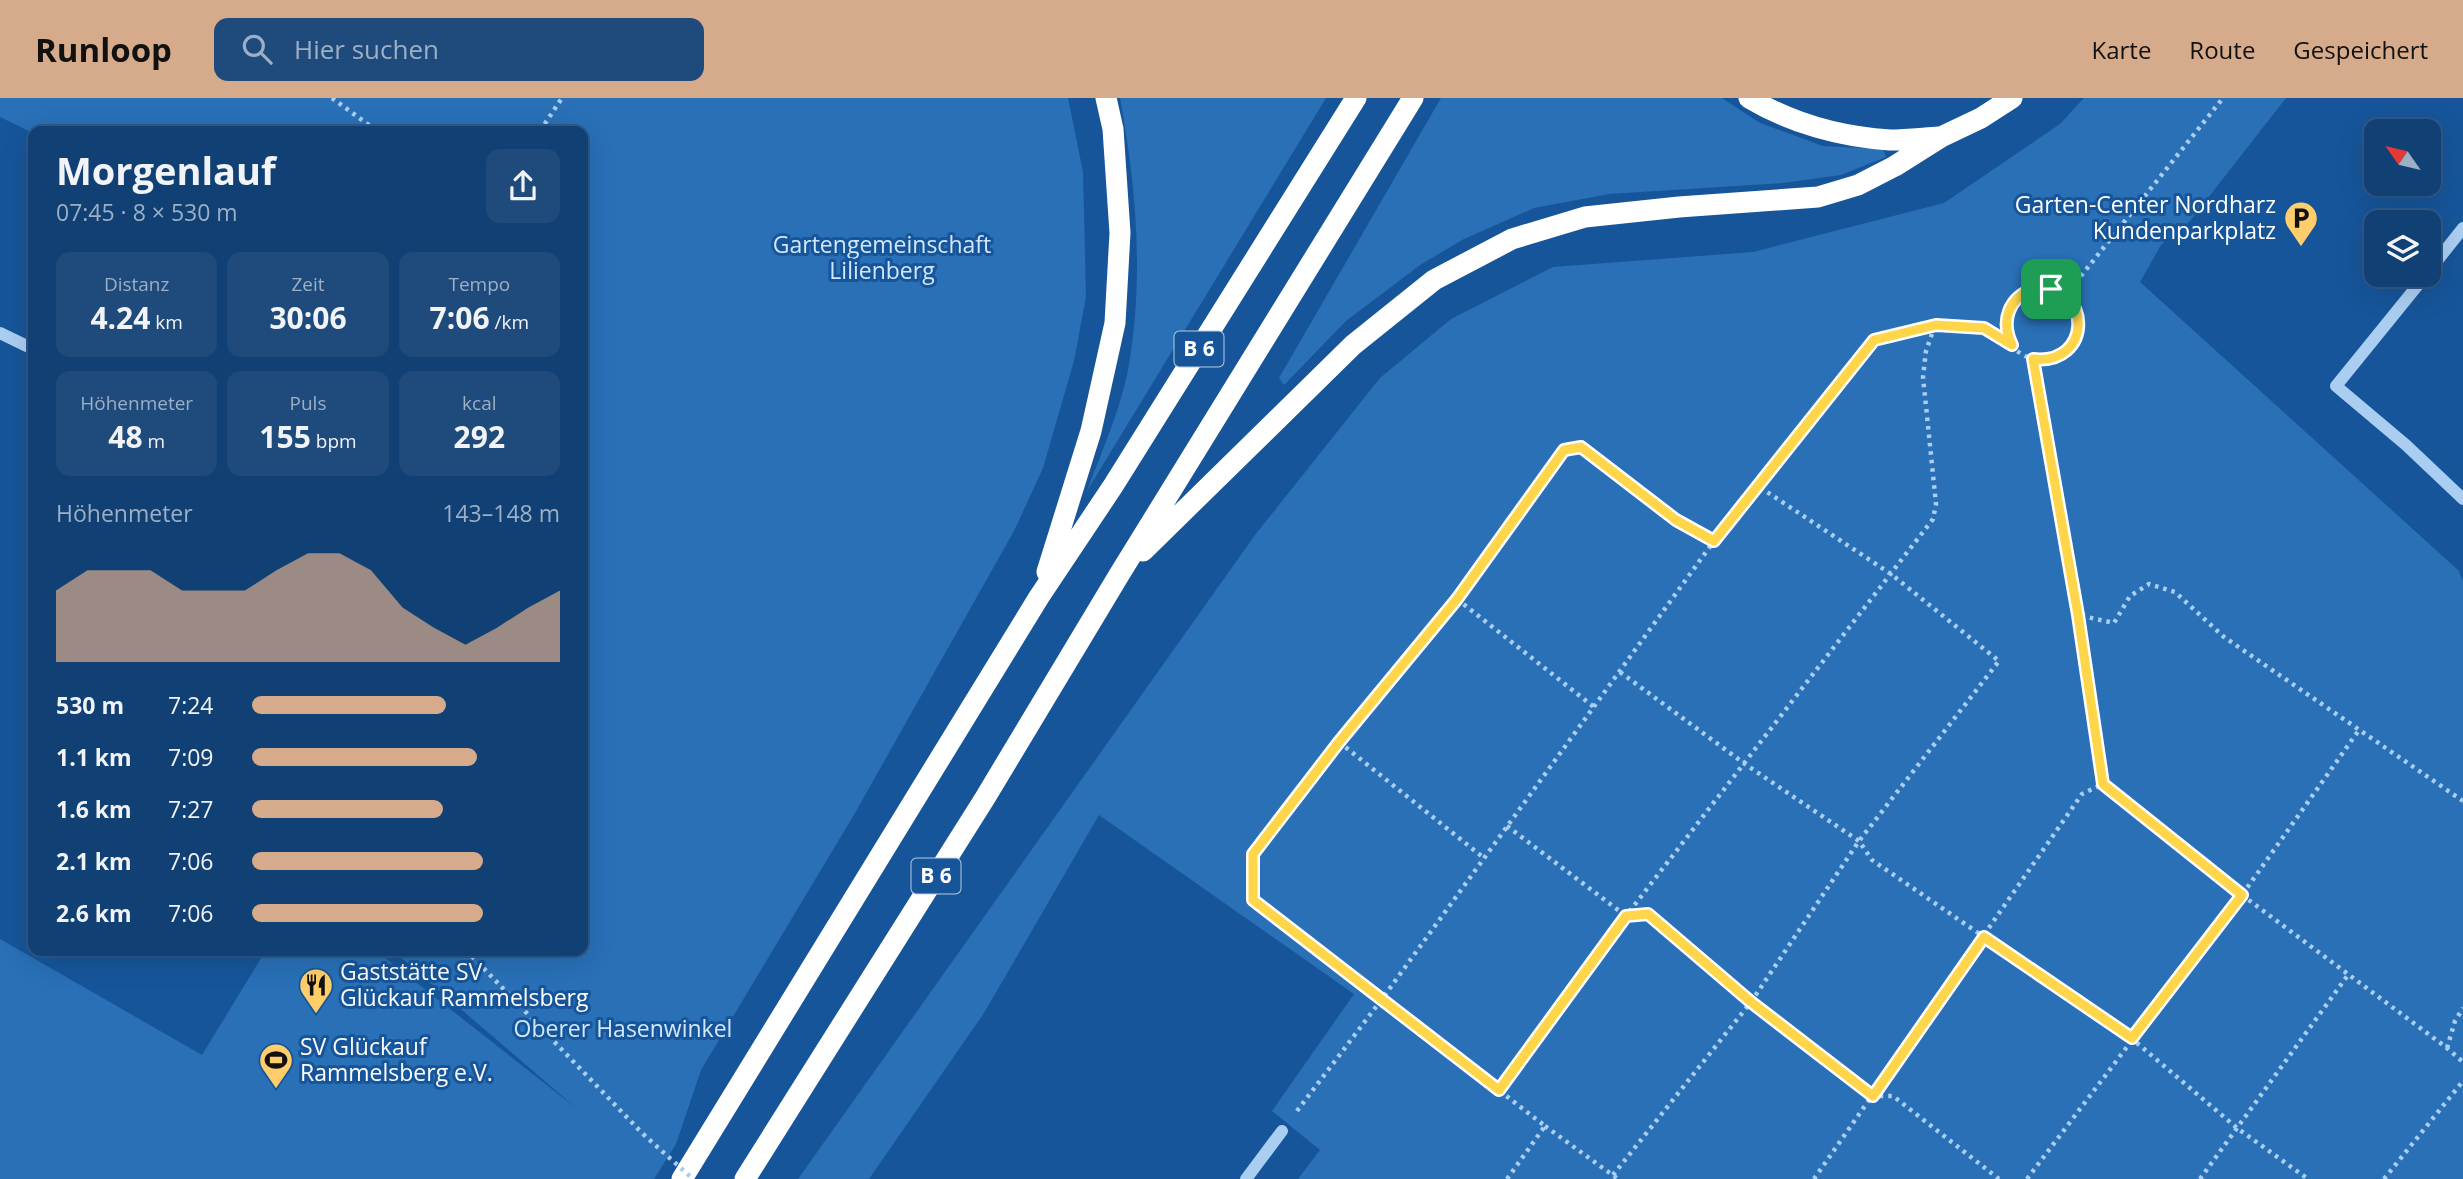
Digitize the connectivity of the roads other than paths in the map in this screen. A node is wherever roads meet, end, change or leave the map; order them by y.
1 (1106, 98) edge
2 (1356, 98) edge
3 (1413, 98) edge
4 (1749, 98) edge
5 (2012, 98) edge
6 (1941, 137) junction
7 (2463, 228) edge
8 (2441, 256) edge
9 (2416, 287) edge
10 (0, 333) edge
11 (28, 347) edge
12 (2463, 499) edge
13 (1119, 575) junction
14 (1039, 597) junction
15 (1282, 1131) road end
16 (682, 1179) edge
17 (745, 1179) edge
18 (1246, 1179) edge

1 - 14 highway
2 - 14 highway, B 6
3 - 13 highway, B 6
4 - 6 highway
5 - 6 highway
6 - 13 highway
7 - 8 street
9 - 12 street
10 - 11 street
13 - 17 highway, B 6
14 - 16 highway, B 6
15 - 18 street

